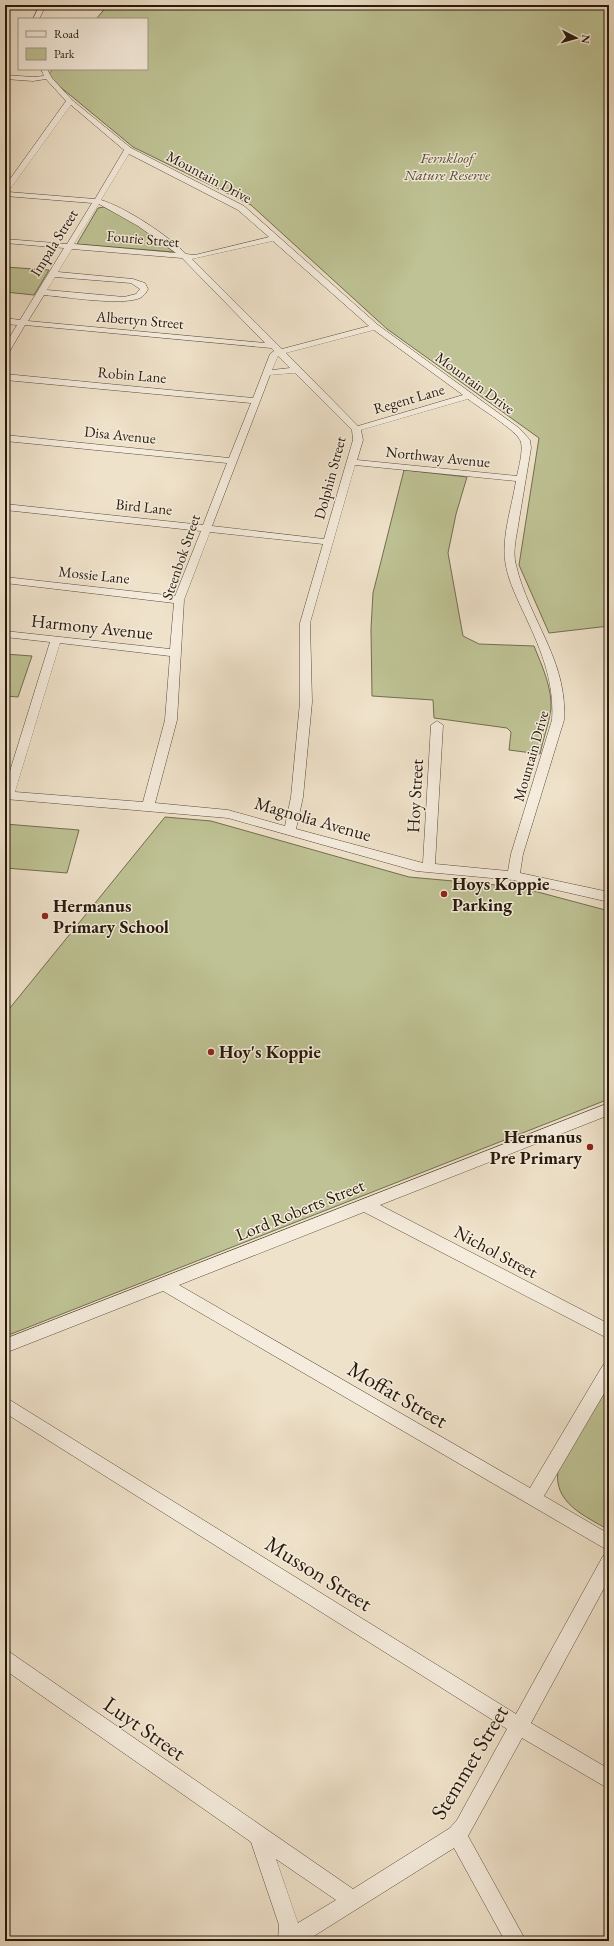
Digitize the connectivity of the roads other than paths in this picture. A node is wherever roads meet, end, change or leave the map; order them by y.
1 (43, 5) edge
2 (602, 5) edge
3 (39, 8) edge
4 (609, 10) edge
5 (36, 18) edge
6 (46, 73) edge
7 (5, 77) edge
8 (70, 101) junction
9 (128, 150) junction
10 (5, 193) edge
11 (96, 202) junction
12 (276, 238) junction
13 (5, 241) edge
14 (69, 247) junction
15 (185, 256) junction
16 (51, 274) junction
17 (40, 292) junction
18 (5, 321) edge
19 (22, 322) junction
20 (375, 327) junction
21 (275, 349) junction
22 (5, 352) edge
23 (296, 370) junction
24 (267, 373) junction
25 (5, 377) edge
26 (470, 396) junction
27 (256, 401) junction
28 (356, 429) junction
29 (5, 438) edge
30 (232, 461) junction
31 (352, 462) junction
32 (521, 479) junction
33 (5, 508) edge
34 (206, 529) junction
35 (328, 542) junction
36 (5, 580) edge
37 (179, 600) junction
38 (5, 634) edge
39 (56, 640) junction
40 (176, 653) junction
41 (437, 725) dead end
42 (6, 796) edge
43 (148, 806) junction
44 (290, 831) junction
45 (430, 869) junction
46 (513, 876) junction
47 (609, 898) edge
48 (609, 1109) edge
49 (365, 1205) junction
50 (164, 1284) junction
51 (609, 1332) edge
52 (5, 1346) edge
53 (609, 1370) edge
54 (5, 1404) edge
55 (533, 1498) junction
56 (609, 1543) edge
57 (609, 1562) edge
58 (5, 1658) edge
59 (519, 1726) junction
60 (609, 1780) edge
61 (456, 1835) junction
62 (258, 1836) junction
63 (352, 1900) junction
64 (289, 1941) edge
65 (516, 1941) edge

1 - 3 street
2 - 4 street
3 - 5 street
6 - 7 street, Mountain Drive
6 - 8 street, Mountain Drive
8 - 9 street, Mountain Drive
8 - 10 street
9 - 11 street, Impala Street
9 - 12 street, Mountain Drive
10 - 11 street, Dolphin Street
11 - 14 street, Impala Street
11 - 15 street, Dolphin Street
12 - 15 street, Fourie Street
12 - 20 street, Mountain Drive
13 - 14 street, Fourie Street
14 - 15 street, Fourie Street
14 - 16 street, Impala Street
15 - 21 street, Dolphin Street
16 - 17 street, Impala Street
16 - 17 street
17 - 19 street, Impala Street
18 - 19 street, Albertyn Street
19 - 21 street, Albertyn Street
19 - 22 street, Impala Street
20 - 21 street, Albertyn Street
20 - 26 street, Mountain Drive
21 - 23 street, Dolphin Street
21 - 24 street, Steenbok Street
23 - 24 street
23 - 28 street, Dolphin Street
24 - 27 street, Steenbok Street
25 - 27 street, Robin Lane
26 - 28 street, Regent Lane
26 - 32 street, Mountain Drive
27 - 30 street, Steenbok Street
28 - 31 street, Dolphin Street
29 - 30 street, Disa Avenue
30 - 34 street, Steenbok Street
31 - 32 street, Northway Avenue
31 - 35 street, Dolphin Street
32 - 46 street, Mountain Drive
33 - 34 street, Bird Lane
34 - 35 street, Bird Lane
34 - 37 street, Steenbok Street
35 - 44 street, Dolphin Street
36 - 37 street, Mossie Lane
37 - 40 street, Steenbok Street
38 - 39 street, Harmony Avenue
39 - 40 street, Harmony Avenue
39 - 42 street
40 - 43 street, Steenbok Street
41 - 45 street, Hoy Street
42 - 43 street, Magnolia Avenue
43 - 44 street, Magnolia Avenue
44 - 45 street, Magnolia Avenue
45 - 46 street, Magnolia Avenue
46 - 47 street, Magnolia Avenue
48 - 49 street, Lord Roberts Street
49 - 50 street, Lord Roberts Street
49 - 51 street, Nichol Street
50 - 52 street, Lord Roberts Street
50 - 55 street, Moffat Street
53 - 55 street
54 - 59 street, Musson Street
55 - 56 street, Moffat Street
57 - 59 street, Stemmet Street
58 - 62 street, Luyt Street
59 - 60 street, Musson Street
59 - 61 street, Stemmet Street
61 - 63 street, Stemmet Street
61 - 65 street
62 - 63 street, Luyt Street
62 - 64 street
63 - 64 street, Stemmet Street

